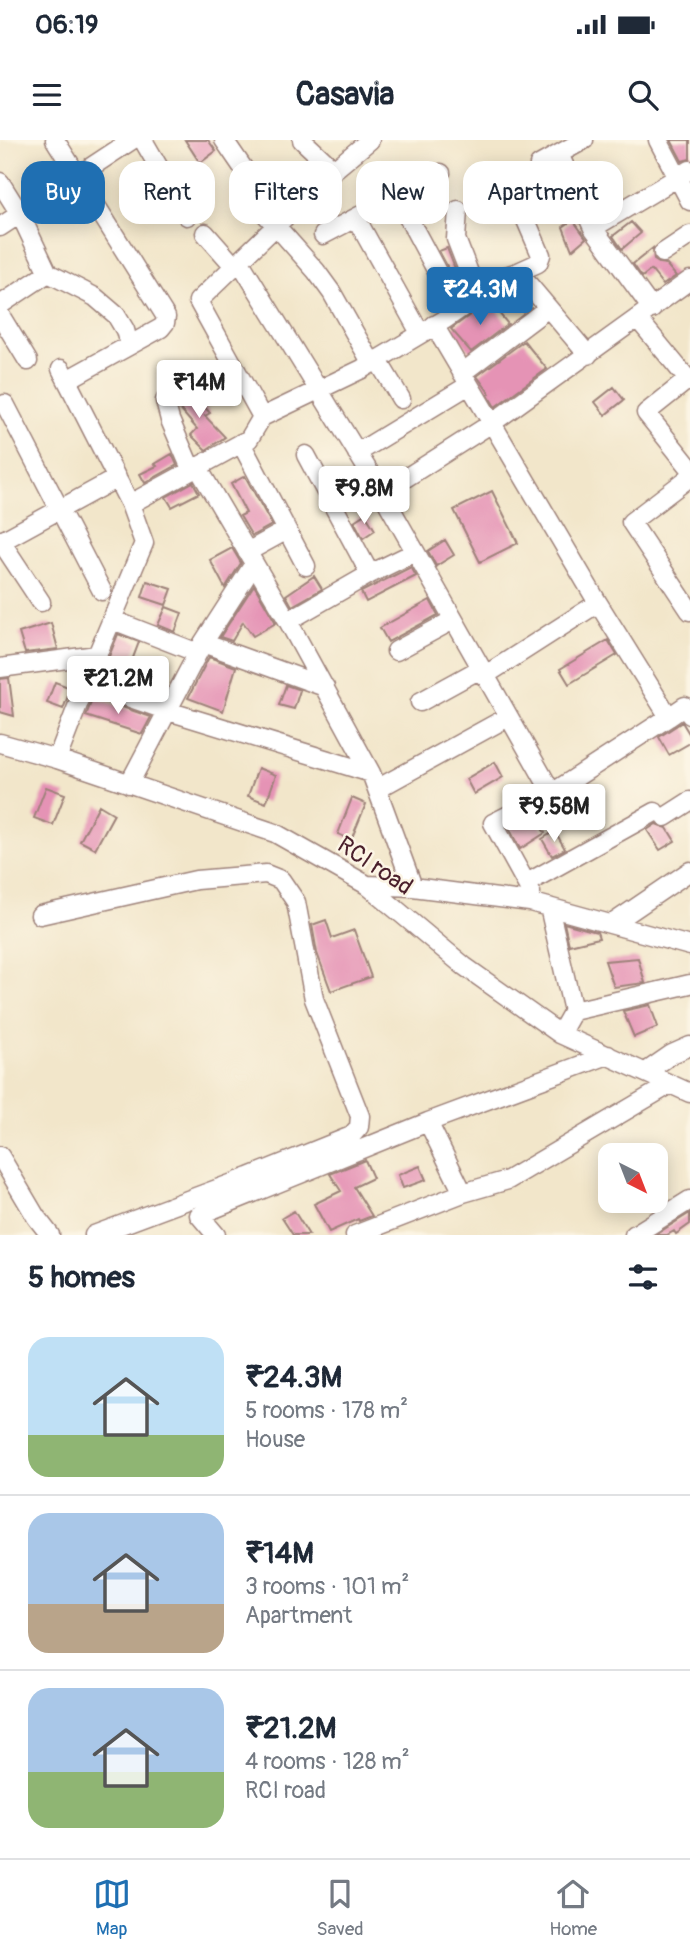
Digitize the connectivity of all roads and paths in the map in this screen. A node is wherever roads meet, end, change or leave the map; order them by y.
1 (55, 140) edge
2 (132, 140) edge
3 (143, 140) edge
4 (224, 140) edge
5 (302, 140) edge
6 (370, 140) edge
7 (584, 140) edge
8 (658, 140) edge
9 (559, 154) junction
10 (69, 161) edge
11 (100, 161) edge
12 (155, 161) edge
13 (238, 161) edge
14 (324, 161) edge
15 (545, 161) edge
16 (342, 163) edge
17 (684, 174) edge
18 (0, 182) edge
19 (690, 201) edge
20 (458, 210) dead end
21 (20, 214) junction
22 (356, 218) edge
23 (105, 219) edge
24 (360, 224) edge
25 (411, 224) edge
26 (527, 224) edge
27 (276, 226) joint
28 (0, 227) edge
29 (593, 228) junction
30 (205, 233) dead end
31 (323, 235) dead end
32 (690, 235) edge
33 (663, 253) dead end
34 (238, 264) junction
35 (518, 272) junction
36 (48, 273) junction
37 (690, 281) edge
38 (478, 296) junction
39 (0, 305) edge
40 (548, 308) junction
41 (457, 309) junction
42 (0, 314) edge
43 (645, 314) junction
44 (427, 329) junction
45 (129, 345) junction
46 (588, 355) junction
47 (374, 360) junction
48 (29, 361) dead end
49 (466, 379) junction
50 (689, 380) edge
51 (170, 389) dead end
52 (317, 389) junction
53 (401, 399) dead end
54 (5, 404) dead end
55 (262, 417) junction
56 (492, 423) junction
57 (241, 443) junction
58 (358, 453) junction
59 (306, 455) dead end
60 (194, 468) junction
61 (690, 468) edge
62 (690, 477) edge
63 (117, 478) junction
64 (382, 493) junction
65 (130, 504) junction
66 (61, 509) junction
67 (287, 530) junction
68 (0, 541) edge
69 (415, 552) junction
70 (251, 558) junction
71 (306, 566) dead end
72 (370, 574) junction
73 (683, 587) edge
74 (102, 591) dead end
75 (41, 602) dead end
76 (598, 603) junction
77 (690, 611) edge
78 (113, 620) junction
79 (453, 620) junction
80 (288, 621) junction
81 (201, 648) junction
82 (396, 651) dead end
83 (97, 655) junction
84 (0, 668) edge
85 (482, 673) junction
86 (87, 682) junction
87 (325, 687) junction
88 (420, 702) dead end
89 (688, 708) edge
90 (168, 711) junction
91 (508, 717) junction
92 (669, 717) junction
93 (0, 743) edge
94 (57, 759) junction
95 (374, 781) junction
96 (129, 784) junction
97 (552, 793) junction
98 (690, 801) edge
99 (690, 871) edge
100 (527, 883) junction
101 (367, 885) junction
102 (413, 887) junction
103 (530, 902) junction
104 (548, 907) junction
105 (40, 915) dead end
106 (612, 924) junction
107 (690, 946) edge
108 (690, 984) edge
109 (573, 1011) junction
110 (560, 1034) junction
111 (690, 1046) edge
112 (608, 1055) junction
113 (646, 1072) junction
114 (669, 1085) junction
115 (690, 1093) edge
116 (428, 1122) junction
117 (0, 1156) edge
118 (463, 1193) junction
119 (690, 1200) edge
120 (367, 1233) edge
121 (50, 1235) edge
122 (94, 1235) edge
123 (216, 1235) edge
124 (634, 1235) edge

1 - 10 street
2 - 11 street
3 - 12 street
4 - 13 street
5 - 14 street
6 - 16 street
7 - 9 street
8 - 17 street
9 - 15 street
9 - 29 street
17 - 19 street
17 - 29 street
18 - 21 street
20 - 38 street
21 - 28 street
21 - 36 street
22 - 31 street
23 - 45 street
24 - 44 street
25 - 41 street
26 - 35 street
27 - 34 street
27 - 47 street
29 - 43 street
30 - 34 street
32 - 33 street
34 - 52 street
34 - 55 street
35 - 38 street
35 - 40 street
36 - 39 street
36 - 45 street
37 - 43 street
38 - 41 street
40 - 46 street
40 - 49 street
41 - 44 street
42 - 48 street
43 - 46 street
43 - 50 street
44 - 47 street
44 - 49 street
45 - 63 street
46 - 56 street
47 - 52 street
47 - 53 street
49 - 56 street
49 - 58 street
50 - 61 street
51 - 60 street
52 - 55 street
52 - 58 street
54 - 66 street
55 - 57 street
56 - 64 street
56 - 76 street
57 - 60 street
57 - 67 street
58 - 64 street
59 - 72 street
60 - 65 street
60 - 70 street
62 - 73 street
63 - 65 street
63 - 66 street
64 - 69 street
65 - 78 street
66 - 68 street
66 - 74 street
67 - 70 street
67 - 71 street
68 - 75 street
69 - 72 street
69 - 79 street
70 - 80 street
70 - 81 street
72 - 80 street
73 - 77 street
76 - 85 street
76 - 92 street
78 - 81 street
78 - 83 street
79 - 82 street
79 - 85 street
80 - 87 street
81 - 87 street
81 - 90 street
83 - 84 street
83 - 86 street
85 - 88 street
85 - 91 street
86 - 90 street
86 - 94 street
87 - 95 street
89 - 92 street
90 - 95 street
90 - 96 street
91 - 95 street
91 - 97 street
92 - 97 street
93 - 94 street, RCI road
94 - 96 street, RCI road
95 - 102 street
96 - 101 street, RCI road
97 - 100 street
98 - 100 street
99 - 106 street
100 - 103 street
101 - 102 street
101 - 110 street, RCI road
102 - 103 street
103 - 104 street
104 - 106 street
104 - 109 street
105 - 122 street
106 - 107 street
108 - 109 street
109 - 110 street
110 - 112 street, RCI road
111 - 113 street
112 - 113 street, RCI road
112 - 116 street
113 - 114 street, RCI road
114 - 115 street, RCI road
114 - 118 street
116 - 118 street
116 - 123 street
117 - 121 street
118 - 120 street
119 - 124 street

